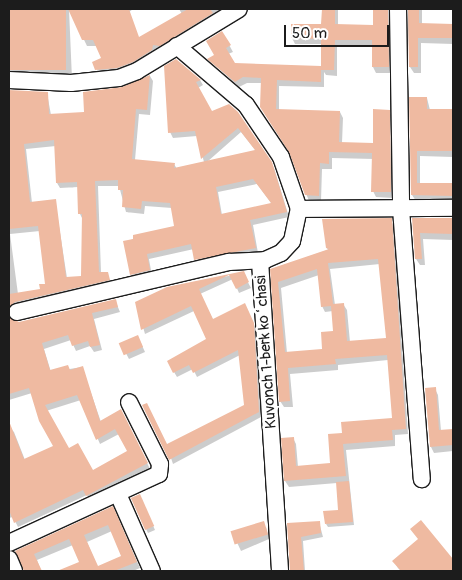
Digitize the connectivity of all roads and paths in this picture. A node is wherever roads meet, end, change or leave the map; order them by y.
1 (239, 9) edge
2 (398, 9) edge
3 (177, 46) junction
4 (9, 80) edge
5 (453, 208) edge
6 (299, 209) junction
7 (401, 209) junction
8 (260, 261) junction
9 (17, 312) dead end
10 (130, 402) dead end
11 (422, 479) dead end
12 (118, 494) junction
13 (9, 543) edge
14 (9, 559) edge
15 (14, 571) edge
16 (152, 571) edge
17 (280, 571) edge

1 - 3 street
2 - 7 street
3 - 4 street
3 - 6 street
5 - 7 street
6 - 7 street
6 - 8 street
7 - 11 street
8 - 9 street, Kuvonch 1-berk koʻchasi
8 - 17 street, Kuvonch 1-berk koʻchasi
10 - 12 street
12 - 13 street
12 - 16 street
14 - 15 street

